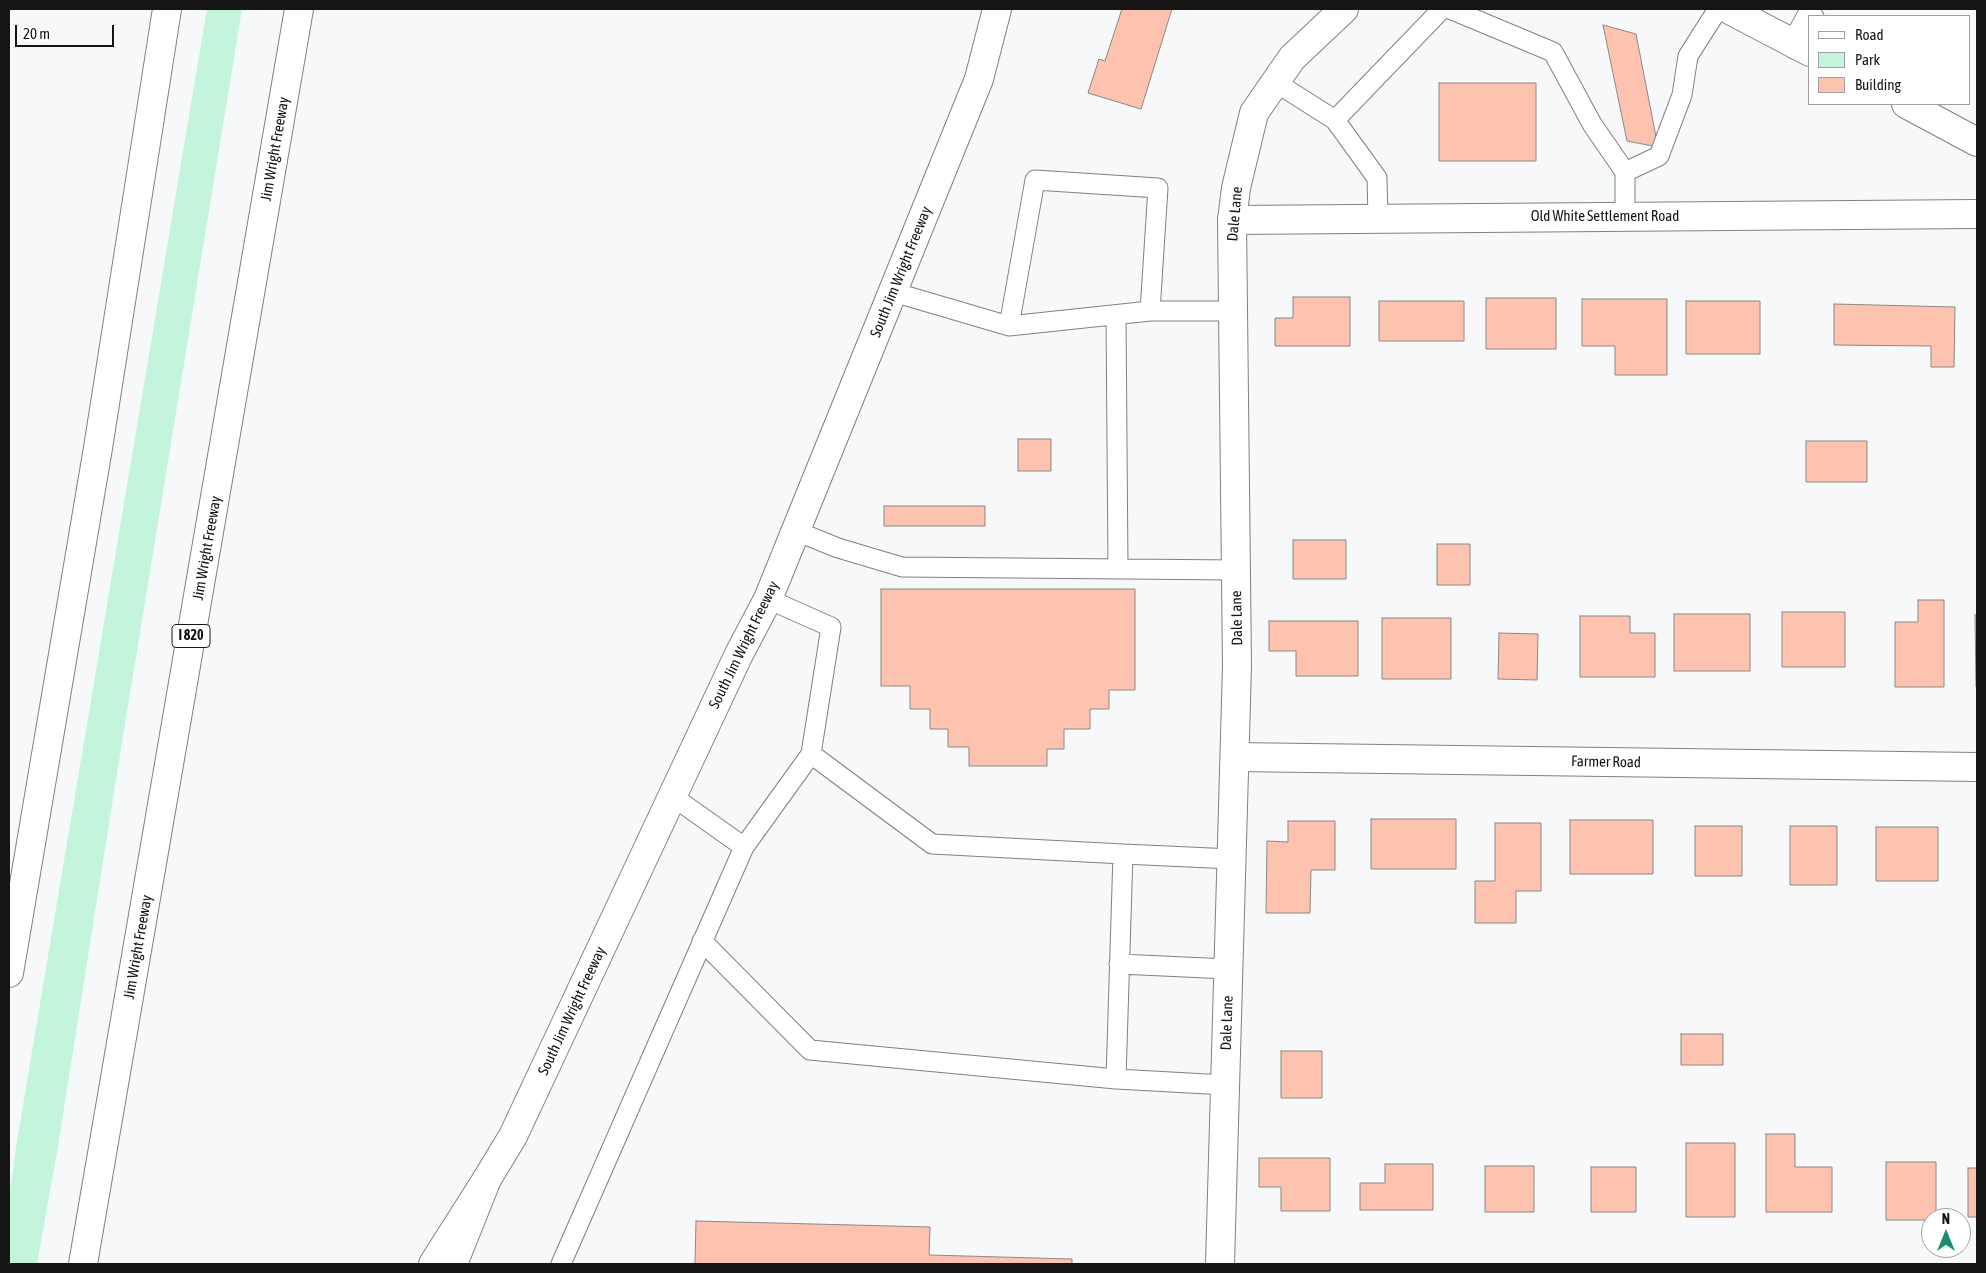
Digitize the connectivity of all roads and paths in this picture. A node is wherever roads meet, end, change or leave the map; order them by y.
1 (167, 9) edge
2 (300, 9) edge
3 (997, 9) edge
4 (1344, 9) edge
5 (1442, 9) edge
6 (1450, 9) edge
7 (1718, 9) edge
8 (1728, 9) edge
9 (1808, 26) edge
10 (1803, 49) edge
11 (1275, 82) junction
12 (1908, 105) edge
13 (1335, 120) junction
14 (1977, 142) edge
15 (1625, 172) junction
16 (1977, 214) edge
17 (1625, 216) junction
18 (1378, 218) junction
19 (1232, 220) junction
20 (893, 292) junction
21 (1150, 311) junction
22 (1233, 311) junction
23 (1116, 315) junction
24 (1009, 326) junction
25 (796, 531) junction
26 (1118, 568) junction
27 (1236, 570) junction
28 (768, 599) junction
29 (811, 754) junction
30 (1235, 757) junction
31 (1977, 766) edge
32 (672, 796) junction
33 (744, 847) junction
34 (1123, 854) junction
35 (1232, 859) junction
36 (702, 941) junction
37 (1120, 964) junction
38 (1228, 969) junction
39 (9, 973) edge
40 (1116, 1079) junction
41 (1225, 1085) junction
42 (487, 1179) junction
43 (83, 1264) edge
44 (433, 1264) edge
45 (453, 1264) edge
46 (561, 1264) edge
47 (1220, 1264) edge

1 - 39 main road
2 - 43 main road, Jim Wright Freeway / I 820
3 - 20 main road, South Jim Wright Freeway
4 - 11 main road, Dale Lane
5 - 13 lane
6 - 15 lane
7 - 15 lane
8 - 10 main road
9 - 10 main road
11 - 13 lane
11 - 19 main road, Dale Lane
12 - 14 main road
13 - 18 lane
15 - 17 lane
16 - 17 main road, Old White Settlement Road
17 - 18 main road, Old White Settlement Road
18 - 19 main road, Old White Settlement Road
19 - 22 main road, Dale Lane
20 - 24 lane
20 - 25 main road, South Jim Wright Freeway
21 - 22 lane
21 - 23 lane
21 - 24 lane
22 - 27 main road, Dale Lane
23 - 24 lane
23 - 26 lane
25 - 26 lane
25 - 28 main road, South Jim Wright Freeway
26 - 27 lane
27 - 30 main road, Dale Lane
28 - 29 lane
28 - 32 main road, South Jim Wright Freeway
29 - 33 lane
29 - 34 lane
30 - 31 main road, Farmer Road
30 - 35 main road, Dale Lane
32 - 33 lane
32 - 42 main road, South Jim Wright Freeway
33 - 36 lane
34 - 35 lane
34 - 37 lane
35 - 38 main road, Dale Lane
36 - 40 lane
36 - 46 lane
37 - 38 lane
37 - 40 lane
38 - 41 main road, Dale Lane
40 - 41 lane
41 - 47 main road, Dale Lane
42 - 44 main road
42 - 45 main road, South Jim Wright Freeway

